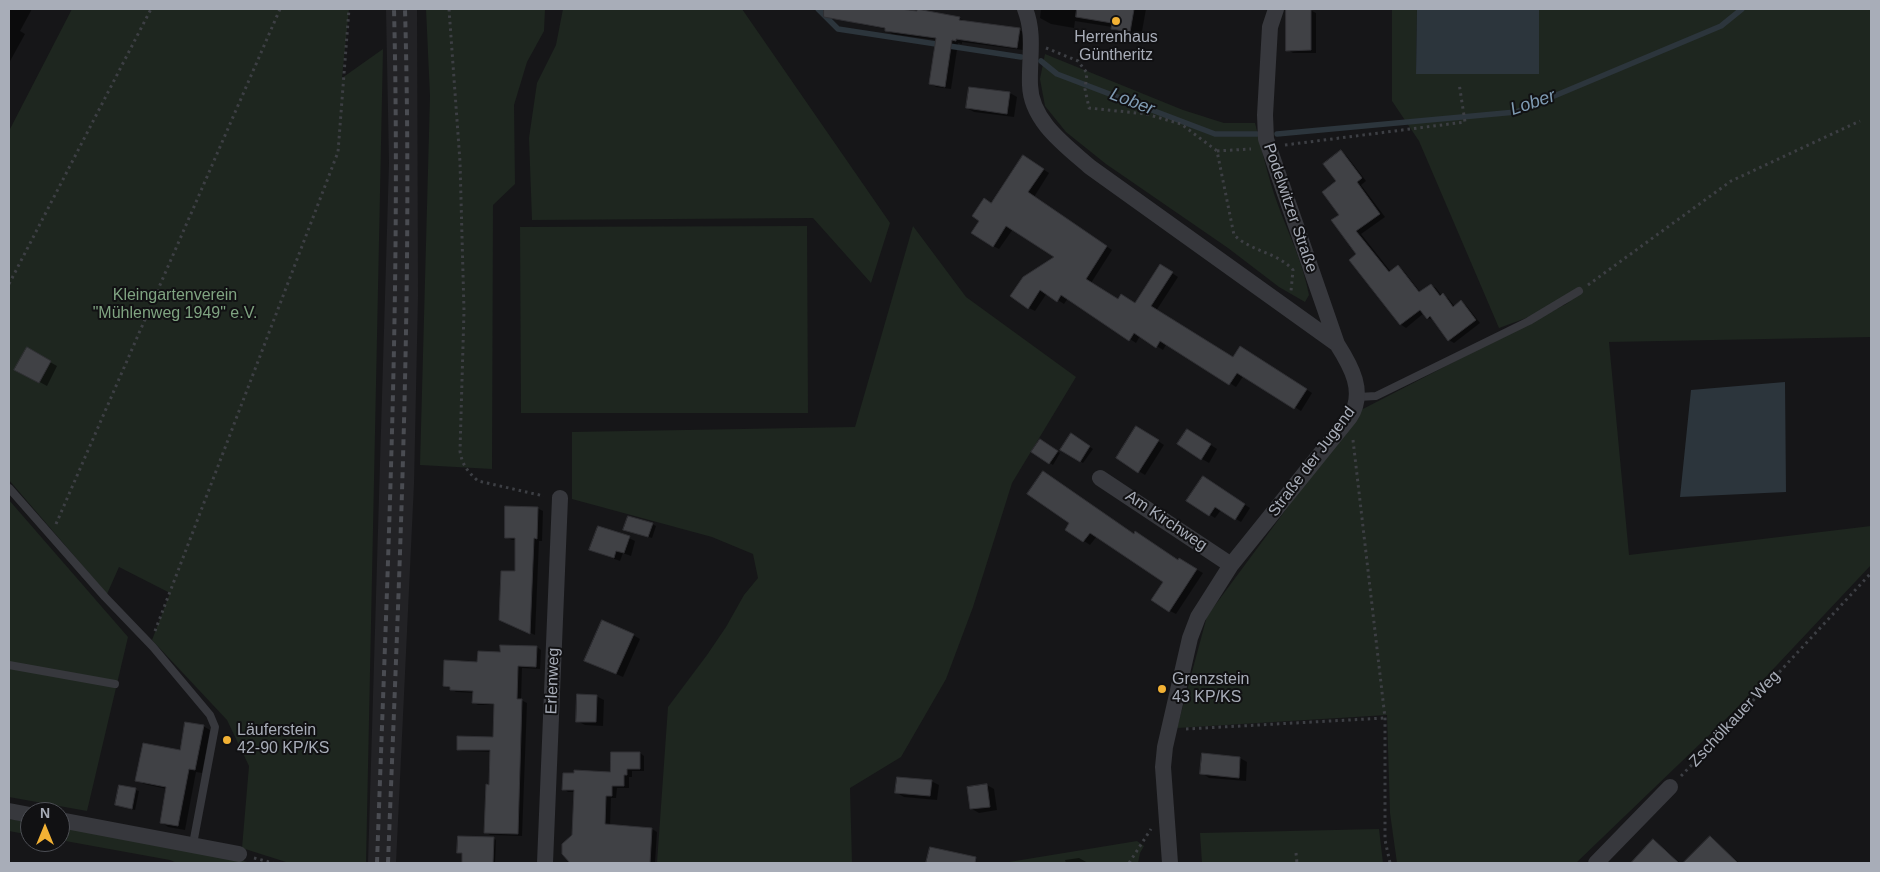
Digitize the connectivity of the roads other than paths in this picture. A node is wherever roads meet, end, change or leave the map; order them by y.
1 (1025, 9) edge
2 (1276, 9) edge
3 (1579, 291) road end
4 (1337, 344) junction
5 (1358, 397) junction
6 (1100, 478) dead end
7 (9, 488) edge
8 (560, 498) road end
9 (1231, 566) junction
10 (9, 665) edge
11 (115, 684) dead end
12 (1670, 787) road end
13 (70, 822) edge
14 (193, 844) junction
15 (239, 854) dead end
16 (546, 863) edge
17 (1170, 863) edge
18 (1596, 863) edge

1 - 4 street, Straße der Jugend
2 - 4 street, Podelwitzer Straße
3 - 5 lane
4 - 5 street, Straße der Jugend
5 - 9 street, Straße der Jugend
6 - 9 street, Am Kirchweg
7 - 14 lane
8 - 16 street, Erlenweg
9 - 17 street, Straße der Jugend
10 - 11 lane
12 - 18 street
13 - 14 street
14 - 15 street

